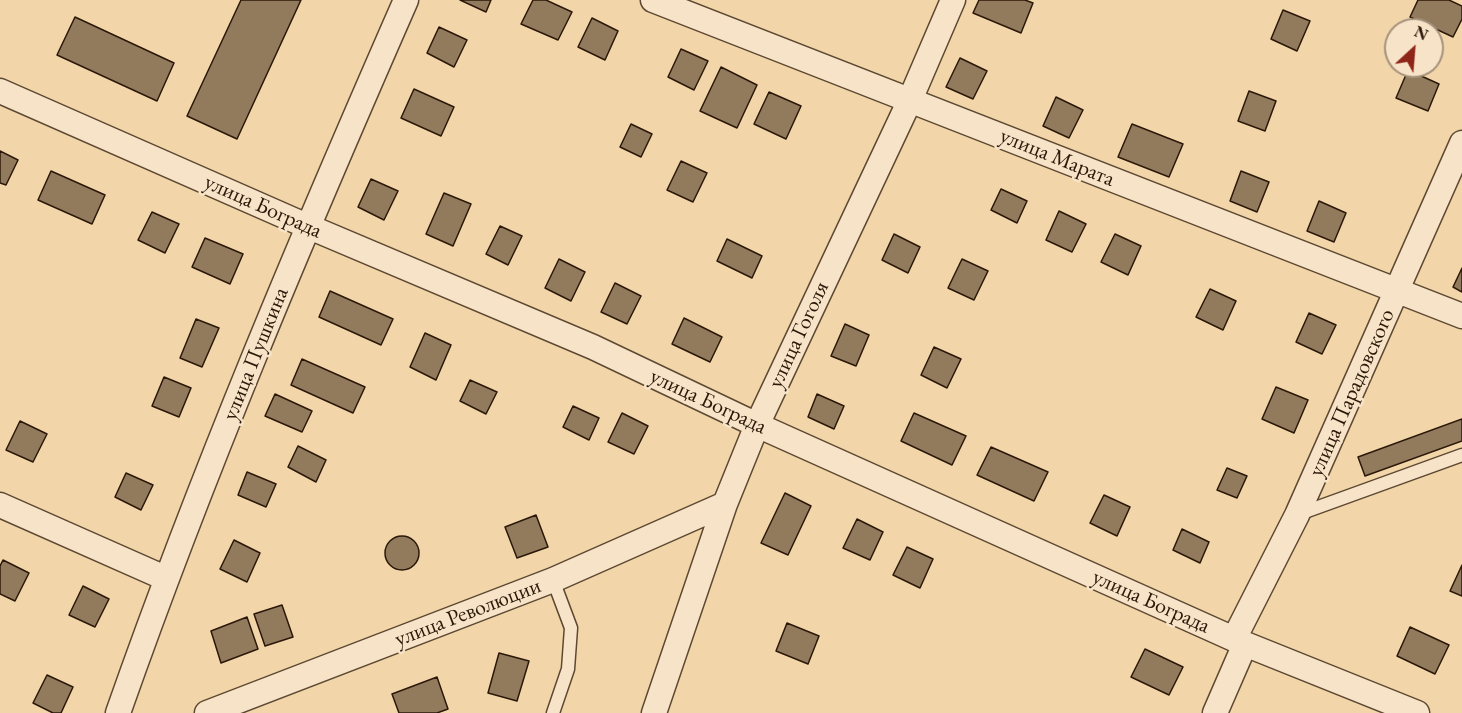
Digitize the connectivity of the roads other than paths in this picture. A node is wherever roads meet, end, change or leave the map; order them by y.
1 (406, 0) edge
2 (653, 0) edge
3 (953, 0) edge
4 (0, 91) edge
5 (910, 100) junction
6 (1462, 143) edge
7 (307, 226) junction
8 (1397, 293) junction
9 (1462, 316) edge
10 (757, 425) junction
11 (1462, 455) edge
12 (725, 504) junction
13 (0, 505) edge
14 (1297, 515) junction
15 (165, 578) junction
16 (553, 580) junction
17 (1239, 641) junction
18 (118, 713) edge
19 (207, 713) edge
20 (554, 713) edge
21 (654, 713) edge
22 (1215, 713) edge
23 (1417, 713) edge

1 - 7 street, улица Пушкина
2 - 5 street, улица Марата
3 - 5 street, улица Гоголя
4 - 7 street, улица Бограда
5 - 8 street, улица Марата
5 - 10 street, улица Гоголя
6 - 8 street, улица Парадовского
7 - 10 street, улица Бограда
7 - 15 street, улица Пушкина
8 - 9 street, улица Марата
8 - 14 street, улица Парадовского
10 - 12 street, улица Гоголя
10 - 17 street, улица Бограда
11 - 14 lane
12 - 16 street, улица Революции
12 - 21 street, улица Гоголя
13 - 15 street
14 - 17 street, улица Парадовского
15 - 18 street, улица Пушкина
16 - 19 street, улица Революции
16 - 20 lane
17 - 22 street, улица Парадовского
17 - 23 street, улица Бограда

